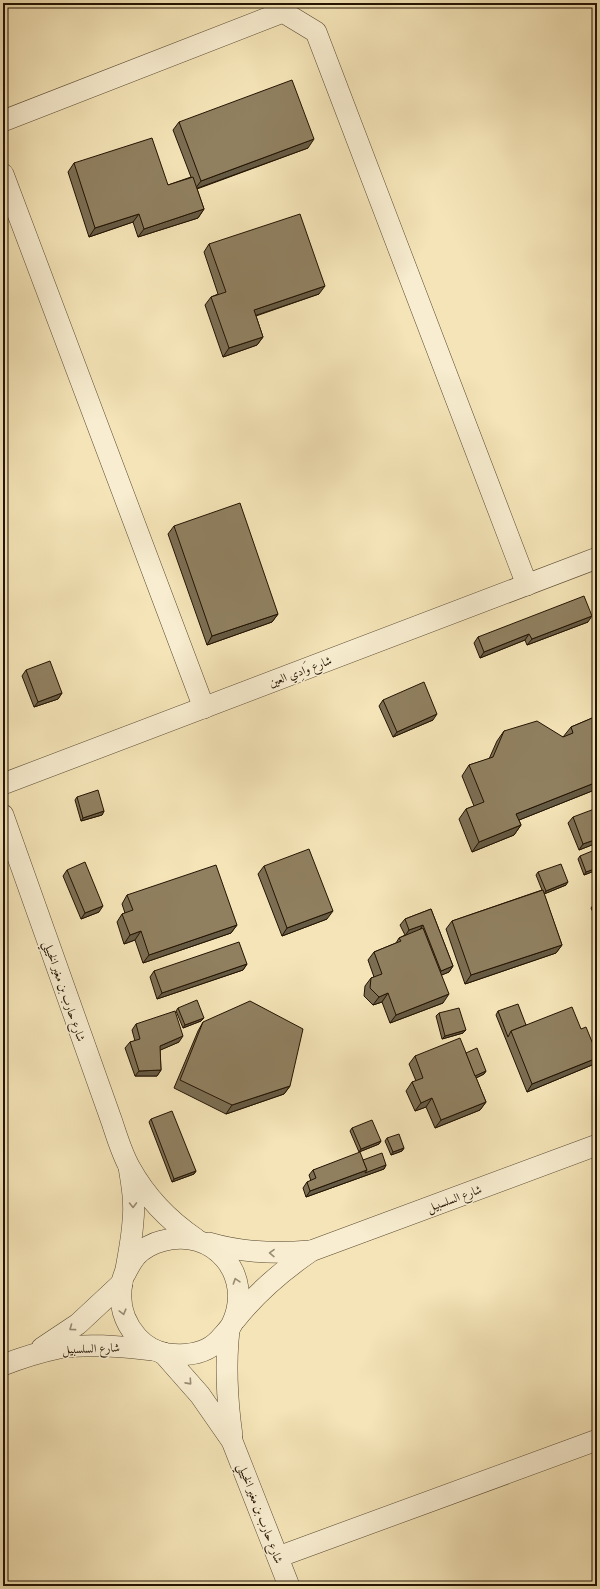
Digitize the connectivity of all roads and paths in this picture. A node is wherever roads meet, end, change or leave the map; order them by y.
1 (3, 121) edge
2 (3, 174) edge
3 (597, 558) edge
4 (527, 585) junction
5 (204, 708) junction
6 (3, 784) edge
7 (3, 815) edge
8 (597, 1144) edge
9 (129, 1167) junction
10 (200, 1241) junction
11 (311, 1251) junction
12 (123, 1278) junction
13 (231, 1326) junction
14 (159, 1351) junction
15 (29, 1355) junction
16 (3, 1365) edge
17 (597, 1440) edge
18 (232, 1441) junction
19 (278, 1557) junction
20 (289, 1586) edge

1 - 4 street
2 - 5 street
3 - 4 street, شارع وَادِي العين
4 - 5 street, شارع وَادِي العين
5 - 6 street, شارع وَادِي العين
7 - 9 street, شارع حارب بن مغير الخييلي
8 - 11 street, شارع السلسبيل
9 - 10 street, شارع حارب بن مغير الخييلي
9 -> 12 street, شارع حارب بن مغير الخييلي
11 -> 10 street, شارع السلسبيل
10 - 12 street
13 -> 10 street
11 - 13 street, شارع السلسبيل
12 -> 14 street
12 -> 15 street, شارع السلسبيل
13 - 14 street
13 - 18 street, شارع حارب بن مغير الخييلي
14 - 15 street, شارع السلسبيل
14 -> 18 street, شارع حارب بن مغير الخييلي
15 - 16 street, شارع السلسبيل
17 - 19 street
18 - 19 street, شارع حارب بن مغير الخييلي
19 - 20 street, شارع حارب بن مغير الخييلي

